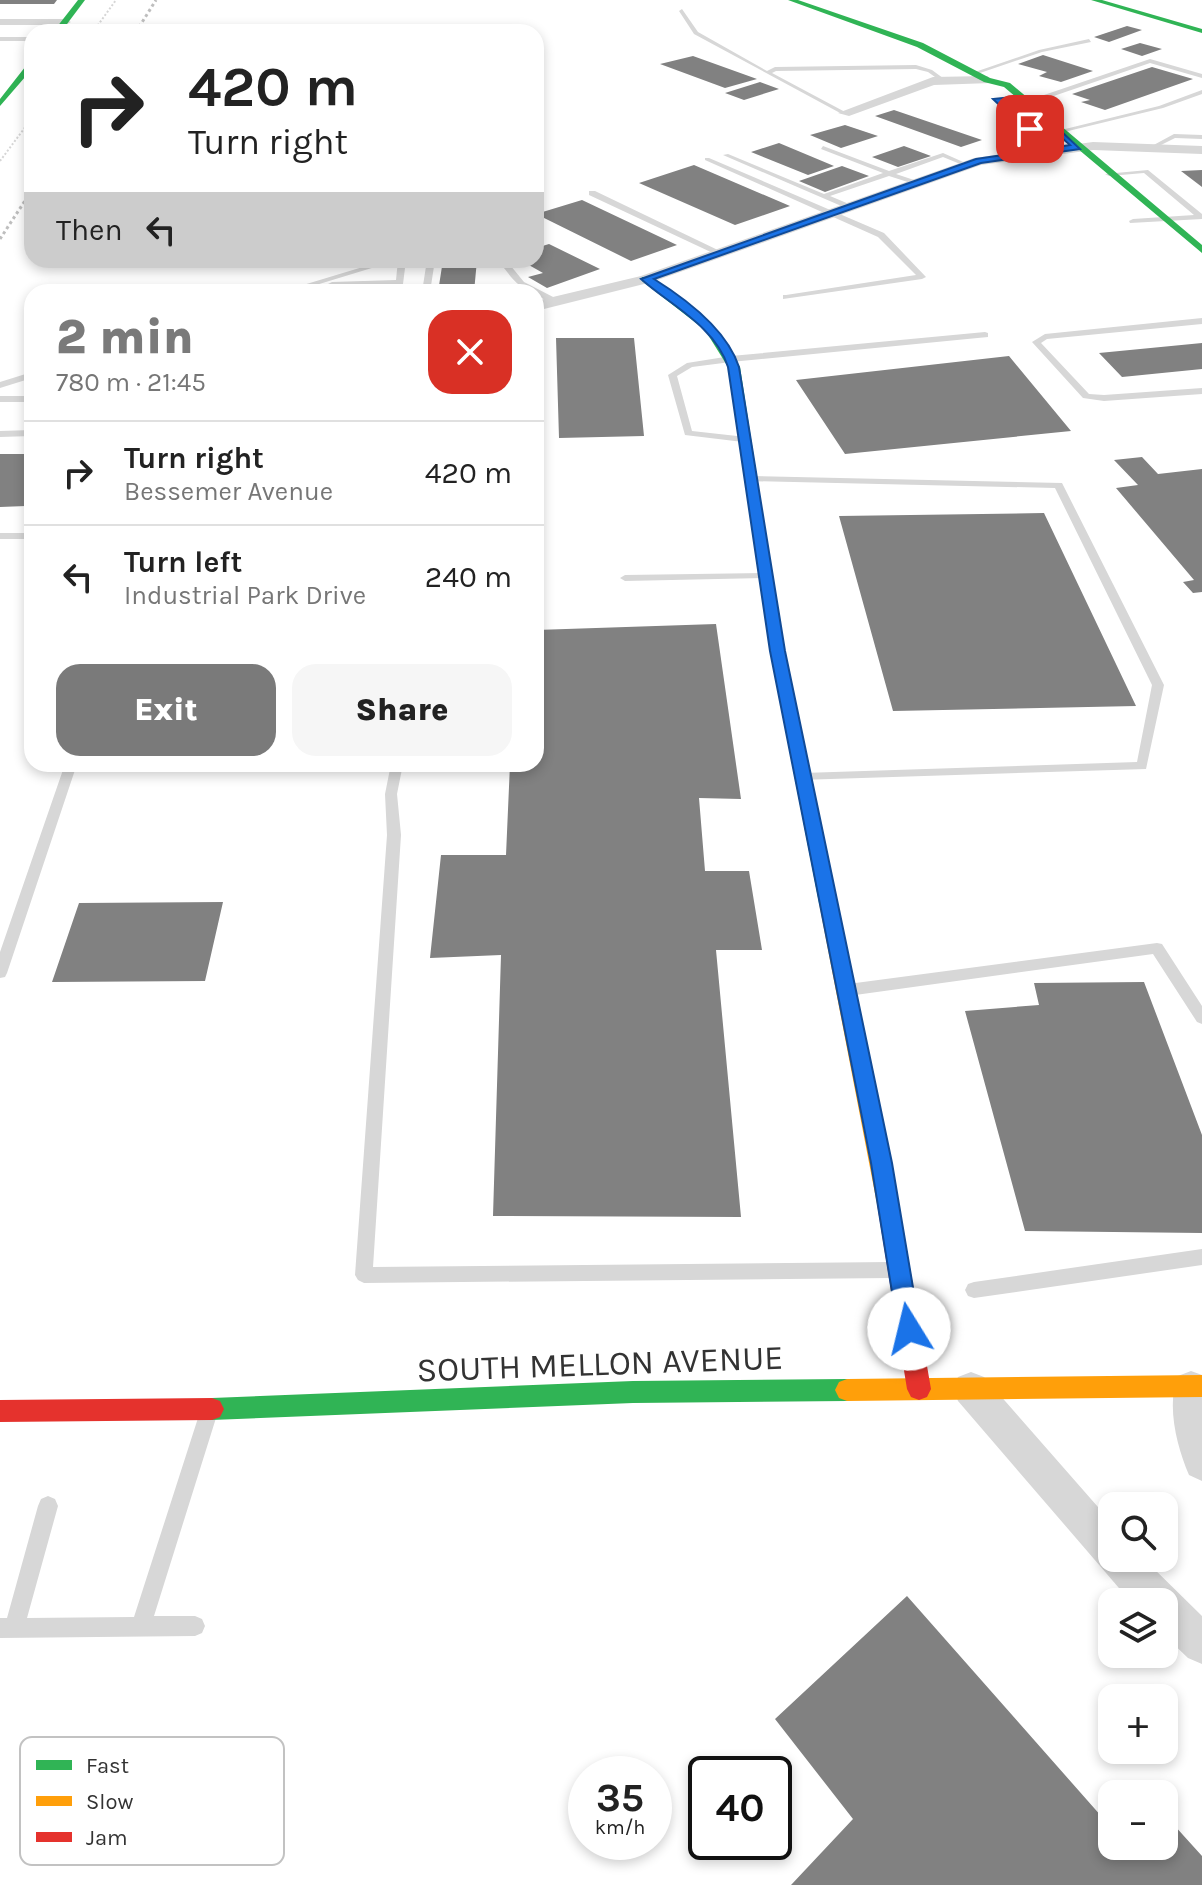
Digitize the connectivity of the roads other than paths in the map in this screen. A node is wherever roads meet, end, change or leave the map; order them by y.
1 (82, 0) edge
2 (791, 0) edge
3 (1094, 0) edge
4 (682, 11) dead end
5 (0, 22) edge
6 (24, 24) edge
7 (63, 24) edge
8 (1202, 31) edge
9 (0, 39) edge
10 (24, 39) edge
11 (1089, 41) dead end
12 (767, 73) junction
13 (24, 74) edge
14 (1202, 76) edge
15 (981, 77) junction
16 (944, 81) junction
17 (1202, 92) edge
18 (1021, 98) junction
19 (997, 99) junction
20 (0, 104) edge
21 (844, 113) joint
22 (1060, 131) junction
23 (1202, 137) edge
24 (1077, 147) junction
25 (1153, 147) junction
26 (823, 148) dead end
27 (1052, 149) junction
28 (1202, 150) edge
29 (726, 155) dead end
30 (707, 159) dead end
31 (967, 165) junction
32 (1075, 170) dead end
33 (890, 173) junction
34 (1109, 174) junction
35 (914, 183) junction
36 (592, 193) dead end
37 (824, 196) junction
38 (846, 206) junction
39 (829, 212) junction
40 (1127, 216) joint
41 (1202, 217) edge
42 (1165, 220) junction
43 (1149, 235) dead end
44 (1202, 250) edge
45 (718, 252) junction
46 (366, 268) edge
47 (508, 268) edge
48 (646, 279) junction
49 (310, 284) edge
50 (521, 284) edge
51 (544, 296) edge
52 (786, 297) dead end
53 (556, 302) junction
54 (544, 304) edge
55 (1202, 321) edge
56 (985, 335) dead end
57 (731, 359) junction
58 (24, 378) edge
59 (0, 385) edge
60 (1202, 391) edge
61 (0, 399) edge
62 (24, 399) edge
63 (24, 433) edge
64 (0, 434) edge
65 (743, 439) junction
66 (750, 479) junction
67 (0, 536) edge
68 (24, 536) edge
69 (765, 576) junction
70 (625, 578) dead end
71 (68, 772) edge
72 (395, 772) edge
73 (803, 777) junction
74 (0, 973) edge
75 (845, 990) junction
76 (1202, 1018) edge
77 (1202, 1257) edge
78 (899, 1270) junction
79 (974, 1290) dead end
80 (1197, 1387) edge
81 (919, 1389) junction
82 (971, 1389) junction
83 (210, 1409) junction
84 (0, 1411) edge
85 (1202, 1462) edge
86 (48, 1506) dead end
87 (1098, 1537) edge
88 (1129, 1572) edge
89 (1145, 1588) edge
90 (1178, 1621) edge
91 (195, 1626) dead end
92 (141, 1627) junction
93 (7, 1628) edge
94 (1202, 1644) edge

1 - 7 main road
2 - 15 main road
3 - 8 main road
4 - 12 lane
5 - 6 street
9 - 10 lane
11 - 15 lane
12 - 16 lane
12 - 21 lane
13 - 20 main road
14 - 18 lane
15 - 16 street
15 - 18 main road
15 - 19 main road
16 - 21 street
17 - 22 lane
18 - 19 lane
18 - 22 main road
19 - 27 main road
22 - 24 main road
23 - 25 lane
24 - 25 street
24 - 27 street
24 - 34 main road
25 - 28 street
26 - 33 lane
27 - 31 street
27 - 32 main road
29 - 37 lane
30 - 39 lane
31 - 33 lane
31 - 35 street
33 - 35 lane
33 - 37 lane
34 - 41 lane
34 - 42 main road
35 - 38 street
36 - 45 lane
37 - 38 lane
38 - 39 street
39 - 45 street
39 - 52 lane
40 - 42 lane
40 - 43 main road
41 - 42 lane
42 - 44 main road
45 - 48 street
46 - 49 lane
47 - 50 lane
48 - 53 street
48 - 57 main road
51 - 53 lane
53 - 54 street
55 - 60 lane
56 - 57 lane
57 - 65 main road
57 - 65 lane
58 - 59 lane
61 - 62 lane
63 - 64 lane
65 - 66 main road
66 - 69 main road
66 - 73 lane
67 - 68 lane
69 - 70 lane
69 - 73 main road
71 - 74 lane
72 - 78 lane
73 - 75 main road
75 - 76 lane
75 - 78 main road
77 - 79 lane
78 - 81 main road
80 - 82 main road, SOUTH MELLON AVENUE
80 - 85 street
81 - 82 main road, SOUTH MELLON AVENUE
81 - 83 main road, SOUTH MELLON AVENUE
82 - 87 street
83 - 84 main road, SOUTH MELLON AVENUE
83 - 92 lane
86 - 93 lane
88 - 89 street
90 - 94 street
91 - 92 lane
92 - 93 lane

